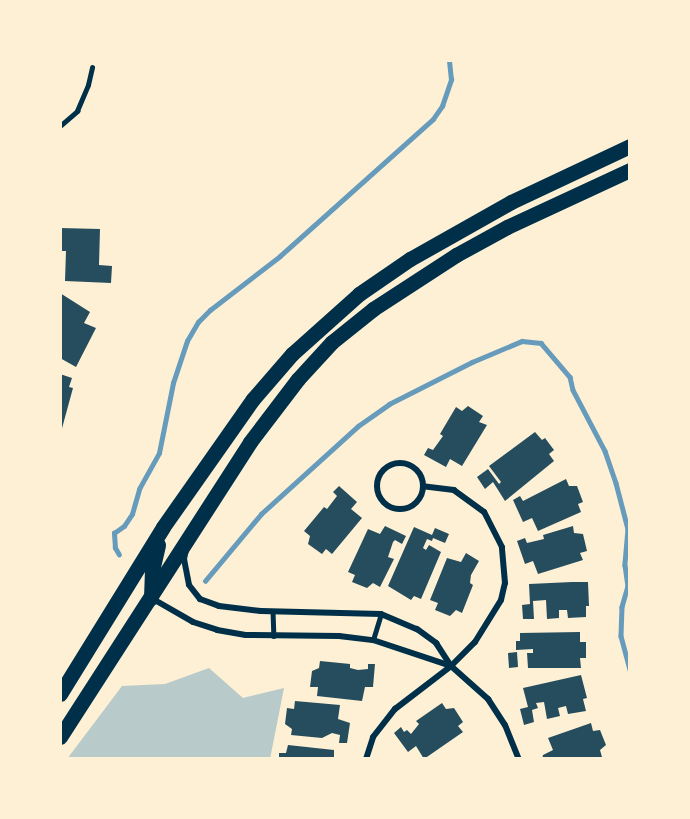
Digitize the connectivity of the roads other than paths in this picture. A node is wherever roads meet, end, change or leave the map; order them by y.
1 (92, 67) dead end
2 (60, 126) edge
3 (630, 146) edge
4 (630, 170) edge
5 (423, 486) junction
6 (163, 527) junction
7 (189, 535) junction
8 (151, 598) junction
9 (273, 611) junction
10 (381, 614) junction
11 (274, 636) junction
12 (374, 640) junction
13 (451, 666) junction
14 (60, 694) edge
15 (60, 737) edge
16 (366, 759) edge
17 (519, 759) edge

1 - 2 lane
3 - 6 main road
4 - 7 main road
5 - 5 street
5 - 13 street
6 - 8 main road
6 - 14 main road
7 - 8 main road
7 - 9 street
8 - 11 street
8 - 15 main road
9 - 10 street
9 - 11 lane
10 - 12 lane
10 - 13 street
11 - 12 street
12 - 13 street
13 - 16 street
13 - 17 street

